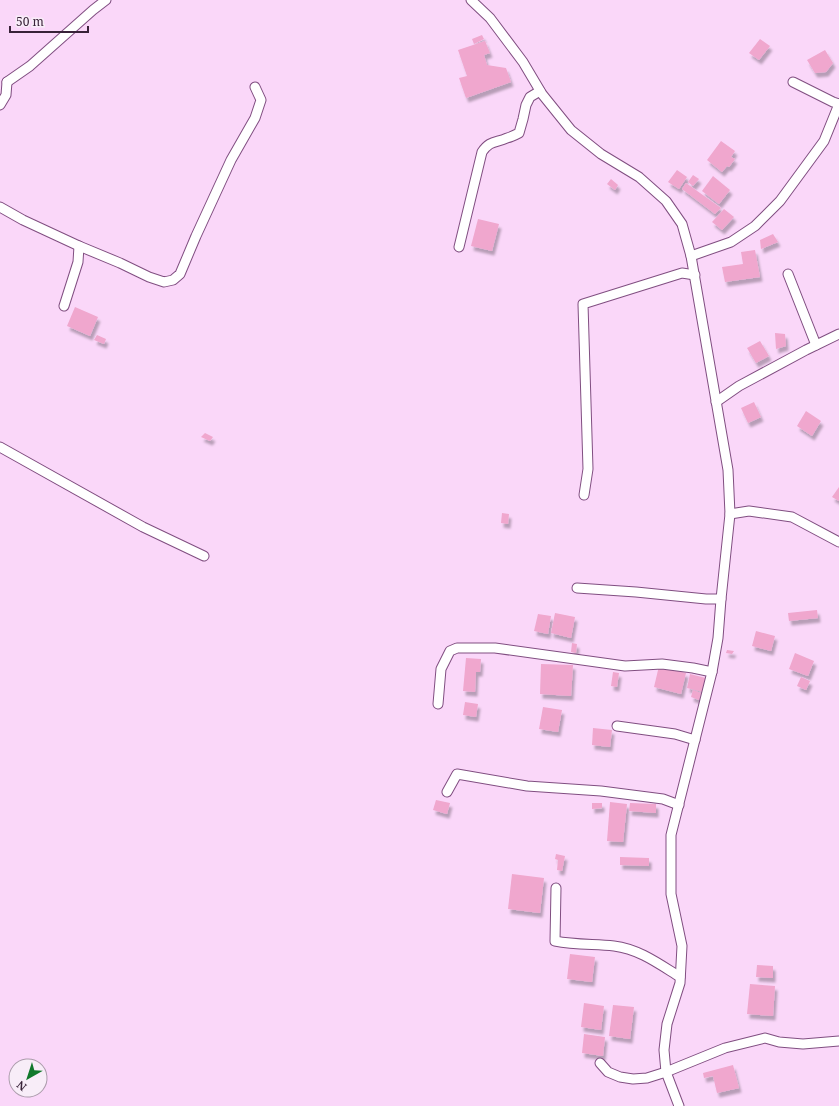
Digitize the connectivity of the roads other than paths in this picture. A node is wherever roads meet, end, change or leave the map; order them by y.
1 (106, 0) edge
2 (470, 0) edge
3 (3, 79) edge
4 (793, 82) dead end
5 (255, 87) dead end
6 (540, 90) junction
7 (839, 104) edge
8 (0, 105) edge
9 (0, 207) edge
10 (79, 246) junction
11 (459, 247) dead end
12 (691, 256) junction
13 (788, 274) dead end
14 (694, 275) junction
15 (64, 306) dead end
16 (839, 334) edge
17 (816, 345) junction
18 (716, 402) junction
19 (0, 447) edge
20 (584, 496) dead end
21 (730, 514) junction
22 (839, 542) edge
23 (204, 556) dead end
24 (577, 588) dead end
25 (721, 599) junction
26 (712, 672) junction
27 (438, 704) dead end
28 (617, 726) dead end
29 (695, 740) junction
30 (446, 792) dead end
31 (679, 805) junction
32 (556, 888) dead end
33 (680, 977) junction
34 (839, 1041) edge
35 (600, 1063) dead end
36 (666, 1072) junction
37 (679, 1106) edge

1 - 3 street
2 - 6 street
3 - 8 street
4 - 7 street
5 - 10 street
6 - 11 street
6 - 12 street
7 - 12 street
9 - 10 street
10 - 15 street
12 - 14 street
13 - 17 street
14 - 18 street
14 - 20 street
16 - 17 street
17 - 18 street
18 - 21 street
19 - 23 street
21 - 22 street
21 - 25 street
24 - 25 street
25 - 26 street
26 - 27 street
26 - 29 street
28 - 29 street
29 - 31 street
30 - 31 street
31 - 33 street
32 - 33 street
33 - 36 street
34 - 36 street
35 - 36 street
36 - 37 street

